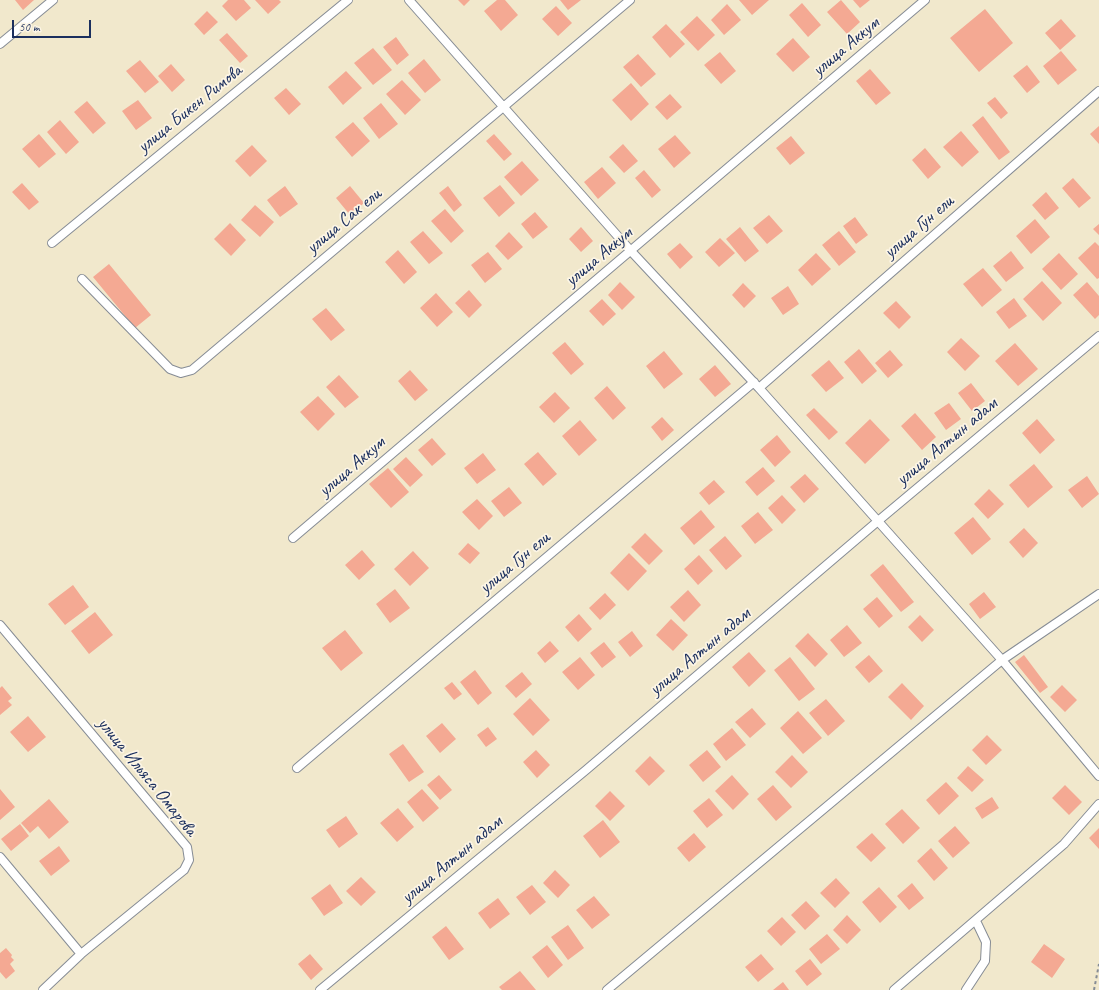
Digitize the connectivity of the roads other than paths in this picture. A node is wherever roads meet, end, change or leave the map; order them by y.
1 (53, 0) edge
2 (348, 0) edge
3 (409, 0) edge
4 (630, 0) edge
5 (925, 0) edge
6 (0, 44) edge
7 (1099, 91) edge
8 (503, 108) junction
9 (52, 243) dead end
10 (630, 250) junction
11 (82, 279) dead end
12 (1099, 336) edge
13 (757, 385) junction
14 (878, 521) junction
15 (293, 538) dead end
16 (1099, 594) edge
17 (0, 625) edge
18 (1002, 660) junction
19 (297, 768) dead end
20 (1099, 776) edge
21 (1099, 804) edge
22 (0, 857) edge
23 (976, 920) junction
24 (81, 954) junction
25 (43, 990) edge
26 (320, 990) edge
27 (607, 990) edge
28 (894, 990) edge
29 (966, 990) edge

1 - 6 street
2 - 9 street, улица Бикен Римова
3 - 8 street
4 - 8 street, улица Сак ели
5 - 10 street, улица Аккум
7 - 13 street, улица Гун ели
8 - 10 street
8 - 11 street, улица Сак ели
10 - 13 street
10 - 15 street, улица Аккум
12 - 14 street, улица Алтын адам
13 - 14 street
13 - 19 street, улица Гун ели
14 - 18 street
14 - 26 street, улица Алтын адам
16 - 18 street
17 - 24 street, улица Ильяса Омарова
18 - 20 street
18 - 27 street
21 - 23 street
22 - 24 street
23 - 28 street
23 - 29 street
24 - 25 street, улица Ильяса Омарова

